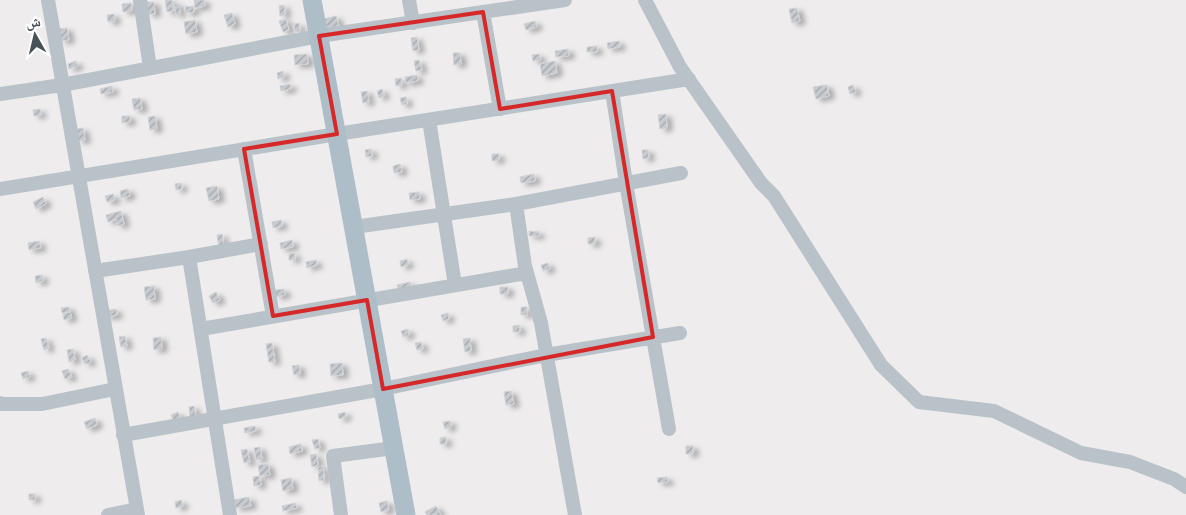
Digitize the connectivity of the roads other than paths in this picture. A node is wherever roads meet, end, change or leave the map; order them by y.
1 (48, 0) edge
2 (140, 0) edge
3 (312, 0) edge
4 (409, 0) edge
5 (565, 0) edge
6 (645, 0) edge
7 (483, 12) junction
8 (413, 23) junction
9 (319, 36) junction
10 (150, 68) junction
11 (689, 79) junction
12 (62, 85) junction
13 (612, 91) junction
14 (0, 94) edge
15 (500, 109) junction
16 (429, 120) junction
17 (337, 134) junction
18 (244, 149) junction
19 (682, 172) dead end
20 (78, 176) junction
21 (626, 183) junction
22 (0, 189) edge
23 (516, 204) junction
24 (443, 214) junction
25 (354, 227) junction
26 (261, 244) junction
27 (189, 257) junction
28 (95, 271) junction
29 (527, 273) junction
30 (455, 285) junction
31 (367, 300) junction
32 (274, 316) junction
33 (201, 329) junction
34 (680, 333) dead end
35 (653, 337) junction
36 (546, 356) junction
37 (115, 389) junction
38 (383, 389) junction
39 (0, 403) edge
40 (214, 419) junction
41 (669, 429) dead end
42 (123, 435) junction
43 (394, 448) junction
44 (1186, 487) edge
45 (137, 512) edge
46 (108, 515) edge
47 (230, 515) edge
48 (342, 515) edge
49 (406, 515) edge
50 (575, 515) edge

1 - 12 street
2 - 10 street
3 - 9 main road
4 - 8 street
5 - 7 street
6 - 11 street
7 - 8 street
7 - 15 street
8 - 9 street
9 - 10 street
9 - 17 main road
10 - 12 street
11 - 13 street
11 - 44 street
12 - 14 street
12 - 20 street
13 - 15 street
13 - 21 street
15 - 16 street
16 - 17 street
16 - 24 street
17 - 18 street
17 - 25 main road
18 - 20 street
18 - 26 street
19 - 21 street
20 - 22 street
20 - 28 street
21 - 23 street
21 - 35 street
23 - 24 street
23 - 29 street
24 - 25 street
24 - 30 street
25 - 31 main road
26 - 27 street
26 - 32 street
27 - 28 street
27 - 33 street
28 - 37 street
29 - 30 street
29 - 36 street
30 - 31 street
31 - 32 street
31 - 38 main road
32 - 33 street
33 - 40 street
34 - 35 street
35 - 36 street
35 - 41 street
36 - 38 street
36 - 50 street
37 - 39 street
37 - 42 street
38 - 40 street
38 - 43 main road
40 - 42 street
40 - 47 street
42 - 45 street
43 - 48 street
43 - 49 main road
45 - 46 street

